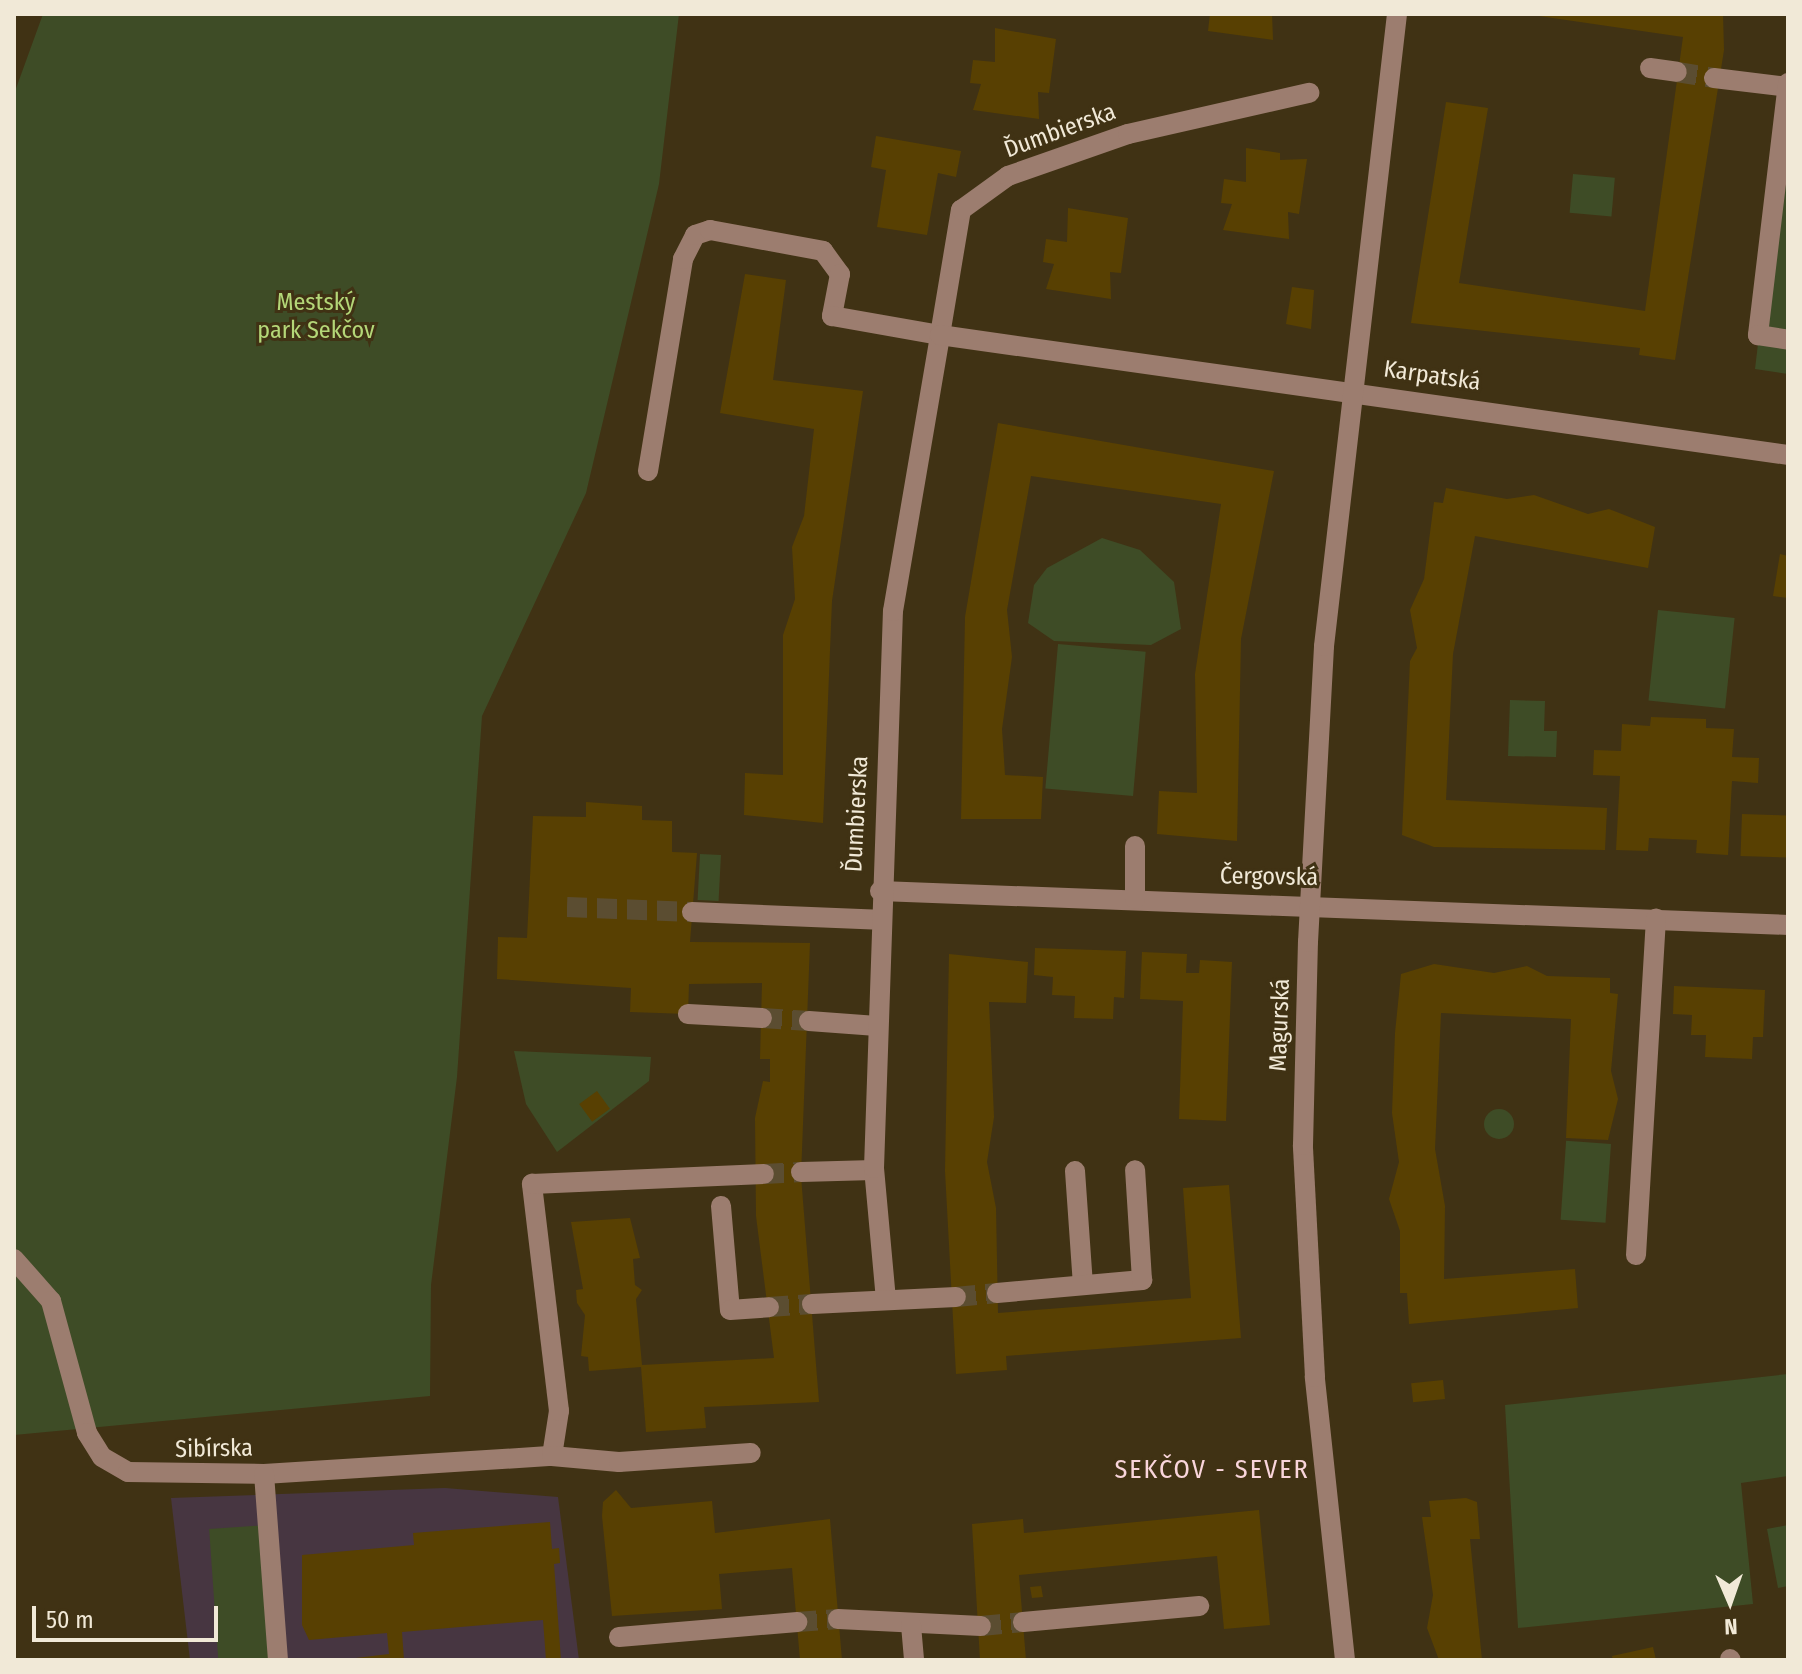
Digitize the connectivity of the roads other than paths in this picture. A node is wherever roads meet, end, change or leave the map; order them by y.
1 (1397, 14) edge
2 (1650, 68) dead end
3 (1677, 72) tunnel mouth
4 (1714, 78) tunnel mouth
5 (1788, 85) edge
6 (1309, 93) dead end
7 (940, 335) junction
8 (1788, 340) edge
9 (1350, 392) junction
10 (1788, 455) edge
11 (648, 471) dead end
12 (1135, 846) dead end
13 (880, 891) junction
14 (1135, 899) junction
15 (1310, 905) junction
16 (692, 912) tunnel mouth
17 (1656, 919) junction
18 (879, 920) junction
19 (1788, 925) edge
20 (688, 1014) dead end
21 (762, 1018) tunnel mouth
22 (809, 1021) tunnel mouth
23 (877, 1026) junction
24 (874, 1170) junction
25 (1135, 1170) dead end
26 (1075, 1171) dead end
27 (801, 1172) tunnel mouth
28 (764, 1174) tunnel mouth
29 (721, 1206) dead end
30 (1636, 1255) dead end
31 (14, 1259) edge
32 (1083, 1285) junction
33 (997, 1293) tunnel mouth
34 (956, 1297) tunnel mouth
35 (886, 1300) junction
36 (812, 1304) tunnel mouth
37 (769, 1307) tunnel mouth
38 (746, 1453) dead end
39 (552, 1456) junction
40 (264, 1474) junction
41 (1199, 1606) dead end
42 (838, 1619) tunnel mouth
43 (797, 1622) tunnel mouth
44 (1023, 1622) tunnel mouth
45 (911, 1625) junction
46 (981, 1626) tunnel mouth
47 (619, 1637) dead end
48 (278, 1660) edge
49 (914, 1660) edge
50 (1345, 1660) edge

1 - 9 street, Karpatská
2 - 3 street
4 - 5 street
5 - 8 street
6 - 7 street, Ďumbierska
7 - 9 street
7 - 11 street
7 - 13 street, Ďumbierska
9 - 10 street, Karpatská
9 - 15 street, Magurská
12 - 14 street
13 - 14 street, Čergovská
13 - 18 street, Ďumbierska
14 - 15 street, Čergovská
15 - 17 street, Čergovská
15 - 50 street, Magurská
16 - 18 street
17 - 19 street, Čergovská
17 - 30 street
18 - 23 street, Ďumbierska
20 - 21 street
22 - 23 street
23 - 24 street, Ďumbierska
24 - 27 street
24 - 35 street, Ďumbierska
25 - 32 street
26 - 32 street
28 - 39 street
29 - 37 street
31 - 40 street, Sibírska
32 - 33 street
34 - 35 street
35 - 36 street
38 - 39 street, Sibírska
39 - 40 street, Sibírska
40 - 48 street
41 - 44 street
42 - 45 street
43 - 47 street
45 - 46 street
45 - 49 street

